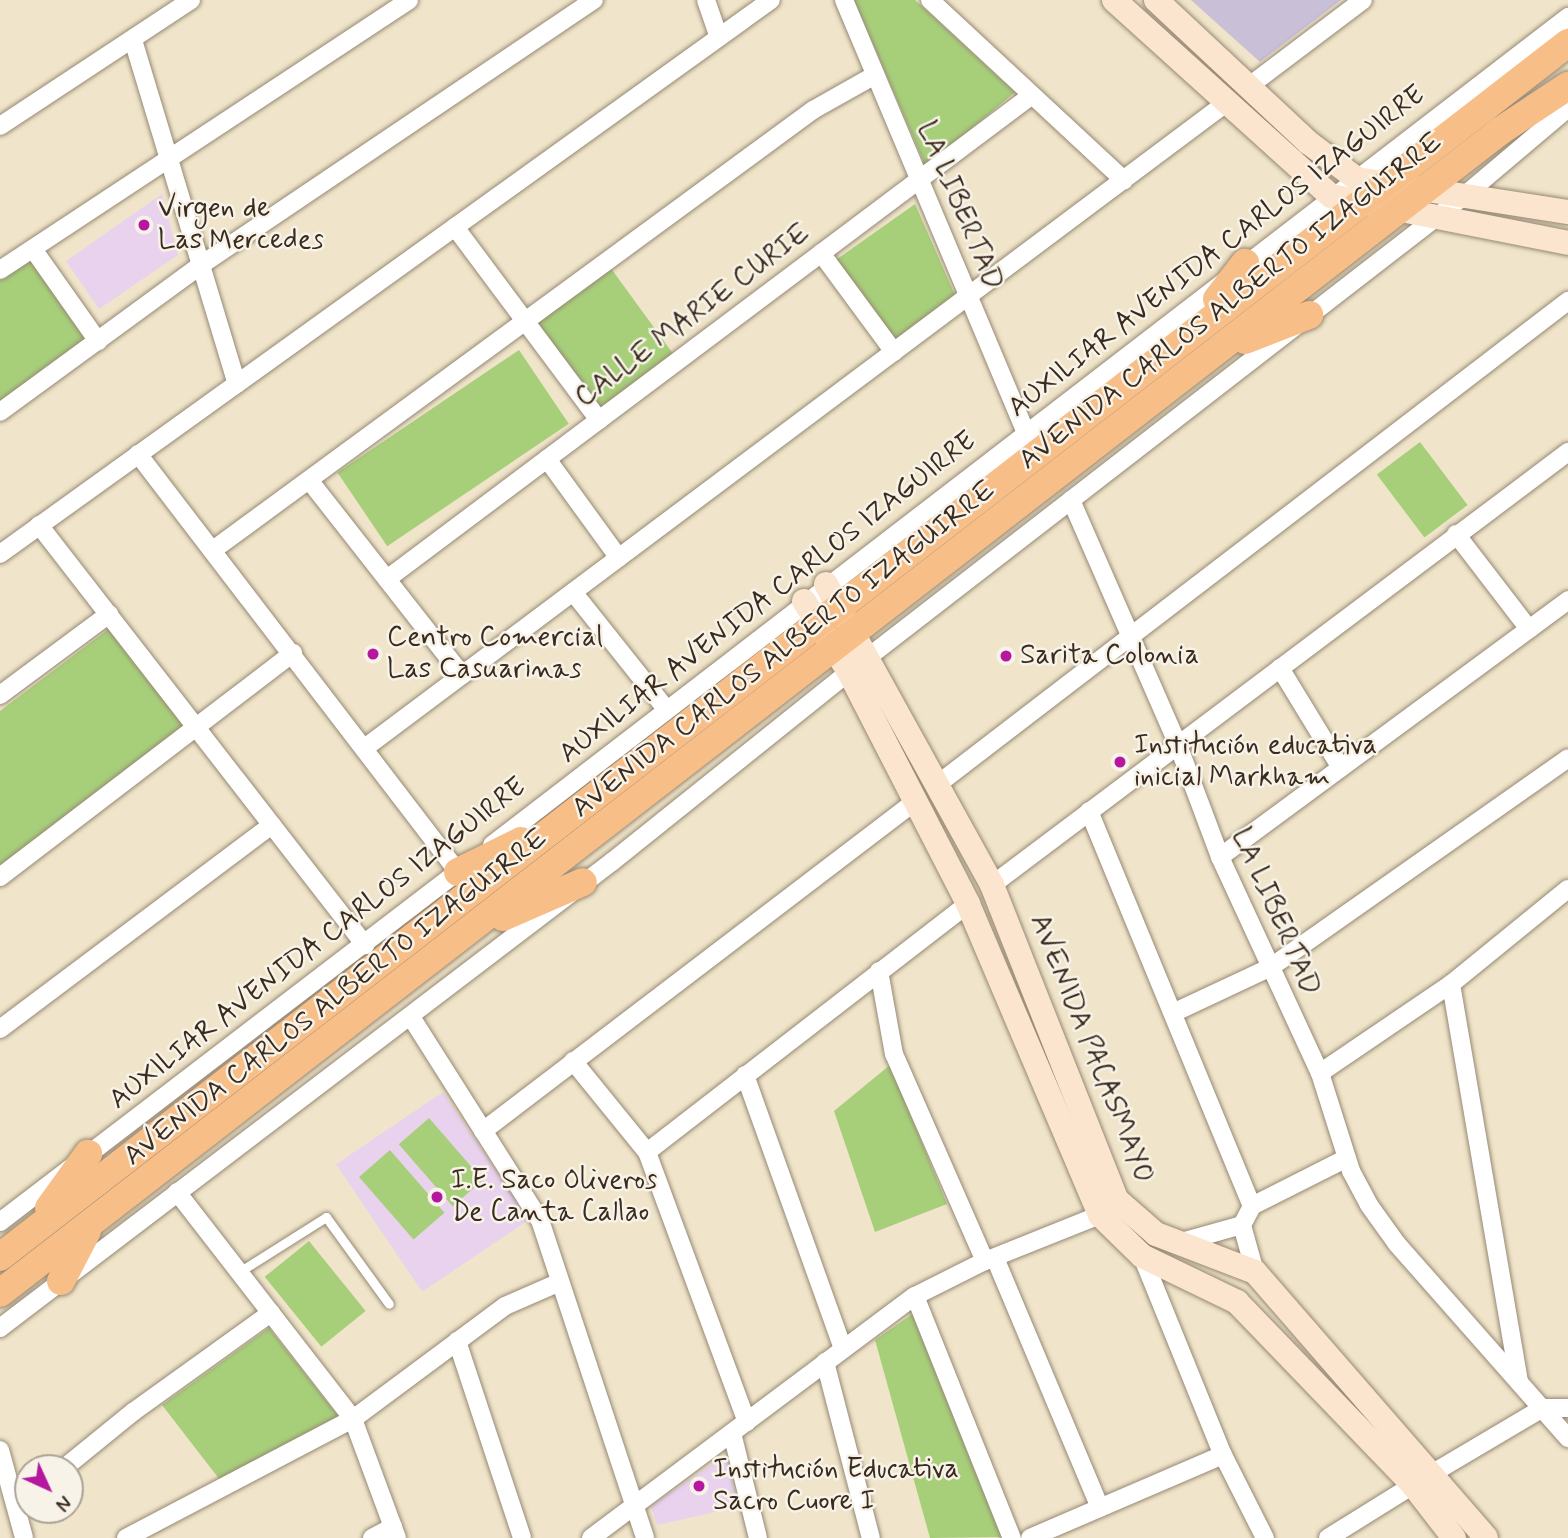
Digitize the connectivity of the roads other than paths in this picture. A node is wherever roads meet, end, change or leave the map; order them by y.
1 (191, 0) edge
2 (409, 0) edge
3 (594, 0) edge
4 (706, 0) edge
5 (771, 0) edge
6 (844, 0) edge
7 (930, 0) edge
8 (1114, 0) edge
9 (1156, 0) edge
10 (1363, 0) edge
11 (1568, 18) edge
12 (719, 37) junction
13 (133, 40) junction
14 (1568, 43) edge
15 (875, 75) junction
16 (1568, 86) edge
17 (1248, 87) junction
18 (1032, 95) junction
19 (1226, 103) junction
20 (1568, 108) edge
21 (0, 126) edge
22 (169, 157) junction
23 (920, 180) junction
24 (1124, 180) junction
25 (1386, 183) junction
26 (1360, 189) junction
27 (1427, 189) junction
28 (1465, 195) junction
29 (1331, 196) junction
30 (1400, 209) junction
31 (1568, 212) edge
32 (1436, 217) junction
33 (454, 227) junction
34 (1568, 243) edge
35 (33, 249) junction
36 (821, 253) junction
37 (1245, 263) junction
38 (201, 265) junction
39 (0, 270) edge
40 (969, 296) junction
41 (1568, 301) edge
42 (1309, 315) junction
43 (525, 322) junction
44 (1187, 336) junction
45 (97, 341) junction
46 (1216, 351) junction
47 (894, 352) junction
48 (237, 384) junction
49 (0, 412) edge
50 (599, 420) junction
51 (1026, 433) junction
52 (1568, 452) edge
53 (138, 454) junction
54 (547, 459) junction
55 (309, 480) junction
56 (1071, 500) junction
57 (39, 525) junction
58 (1456, 534) junction
59 (212, 550) junction
60 (0, 554) edge
61 (619, 558) junction
62 (387, 579) junction
63 (573, 592) junction
64 (1568, 600) edge
65 (822, 603) junction
66 (109, 614) junction
67 (1529, 629) junction
68 (844, 638) junction
69 (1131, 640) junction
70 (293, 653) junction
71 (869, 657) junction
72 (1280, 668) junction
73 (849, 672) junction
74 (463, 675) junction
75 (0, 695) edge
76 (666, 709) junction
77 (196, 727) junction
78 (1178, 745) junction
79 (366, 747) junction
80 (1568, 758) edge
81 (1341, 768) junction
82 (938, 784) junction
83 (917, 800) junction
84 (1089, 810) junction
85 (573, 815) junction
86 (272, 825) junction
87 (1220, 857) junction
88 (458, 872) junction
89 (0, 877) edge
90 (583, 882) junction
91 (992, 885) junction
92 (1568, 889) edge
93 (968, 904) junction
94 (465, 933) junction
95 (365, 945) junction
96 (1270, 967) junction
97 (879, 971) junction
98 (1451, 985) junction
99 (1173, 1013) junction
100 (411, 1017) junction
101 (1, 1026) edge
102 (307, 1038) junction
103 (573, 1061) junction
104 (1320, 1073) junction
105 (745, 1074) junction
106 (1076, 1130) junction
107 (483, 1131) junction
108 (647, 1152) junction
109 (88, 1154) junction
110 (1347, 1158) junction
111 (177, 1192) junction
112 (1252, 1206) junction
113 (1100, 1215) junction
114 (93, 1221) junction
115 (0, 1222) edge
116 (1242, 1225) junction
117 (32, 1233) junction
118 (1178, 1243) junction
119 (1142, 1256) junction
120 (0, 1257) edge
121 (990, 1259) junction
122 (239, 1272) junction
123 (1255, 1272) junction
124 (61, 1281) junction
125 (560, 1282) junction
126 (0, 1293) edge
127 (915, 1296) junction
128 (389, 1304) dead end
129 (271, 1313) junction
130 (1510, 1326) junction
131 (0, 1328) edge
132 (1476, 1331) junction
133 (457, 1341) junction
134 (844, 1348) junction
135 (825, 1362) junction
136 (1519, 1381) junction
137 (1356, 1385) junction
138 (1335, 1403) junction
139 (1543, 1408) junction
140 (1568, 1408) edge
141 (353, 1419) junction
142 (739, 1427) junction
143 (1568, 1438) edge
144 (0, 1450) edge
145 (81, 1454) edge
146 (1223, 1455) junction
147 (1423, 1479) junction
148 (14, 1483) edge
149 (636, 1506) junction
150 (1100, 1508) junction
151 (395, 1533) edge
152 (125, 1538) edge
153 (372, 1538) edge
154 (522, 1538) edge
155 (591, 1538) edge
156 (645, 1538) edge
157 (758, 1538) edge
158 (871, 1538) edge
159 (1012, 1538) edge
160 (1030, 1538) edge
161 (1265, 1538) edge
162 (1328, 1538) edge
163 (1454, 1538) edge
164 (1486, 1538) edge

1 - 13 street
2 - 22 street
3 - 38 street
4 - 12 street
5 - 12 street
6 - 15 street, LA LIBERTAD
7 - 18 street
8 - 19 main road
9 - 17 main road
10 - 17 street
11 - 26 street, AUXILIAR AVENIDA CARLOS IZAGUIRRE
12 - 33 street
13 - 21 street
13 - 22 street
14 - 25 main road, AVENIDA CARLOS ALBERTO IZAGUIRRE
15 - 23 street, LA LIBERTAD
15 - 43 street
16 - 27 main road, AVENIDA CARLOS ALBERTO IZAGUIRRE
17 - 26 main road
18 - 23 street, CALLE MARIE CURIE
18 - 24 street
19 - 24 street
19 - 29 main road
20 - 28 street
22 - 35 street
22 - 38 street
23 - 36 street, CALLE MARIE CURIE
23 - 40 street, LA LIBERTAD
24 - 40 street
25 - 26 main road, AVENIDA CARLOS ALBERTO IZAGUIRRE
25 - 27 main road
26 - 29 main road
26 - 30 main road
26 - 44 main road, AVENIDA CARLOS ALBERTO IZAGUIRRE
27 - 28 main road
27 - 30 main road, AVENIDA CARLOS ALBERTO IZAGUIRRE
28 - 31 main road
28 - 32 street
29 - 37 street, AUXILIAR AVENIDA CARLOS IZAGUIRRE
30 - 32 main road
30 - 46 main road, AVENIDA CARLOS ALBERTO IZAGUIRRE
32 - 34 main road
32 - 42 street
33 - 43 street
33 - 48 street
35 - 39 street
35 - 45 street
36 - 47 street
36 - 50 street, CALLE MARIE CURIE
37 - 44 main road
37 - 51 street, AUXILIAR AVENIDA CARLOS IZAGUIRRE
38 - 45 street
38 - 48 street
40 - 47 street
40 - 51 street, LA LIBERTAD
41 - 69 street
42 - 46 main road
42 - 56 street
43 - 50 street
43 - 55 street
44 - 65 main road, AVENIDA CARLOS ALBERTO IZAGUIRRE
45 - 49 street
46 - 68 main road, AVENIDA CARLOS ALBERTO IZAGUIRRE
47 - 61 street
48 - 53 street
50 - 54 street, CALLE MARIE CURIE
51 - 65 street, AUXILIAR AVENIDA CARLOS IZAGUIRRE
52 - 58 street
53 - 57 street
53 - 59 street
54 - 61 street
54 - 62 street, CALLE MARIE CURIE
55 - 59 street
55 - 62 street
56 - 69 street, LA LIBERTAD
56 - 71 street
57 - 60 street
57 - 66 street
58 - 67 street
58 - 72 street
59 - 70 street
61 - 63 street
62 - 74 street
63 - 74 street
63 - 76 street
64 - 67 street
65 - 68 main road, AVENIDA PACASMAYO
65 - 76 street, AUXILIAR AVENIDA CARLOS IZAGUIRRE
65 - 85 main road, AVENIDA CARLOS ALBERTO IZAGUIRRE
66 - 75 street
66 - 77 street
67 - 81 street
68 - 71 main road, AVENIDA PACASMAYO
68 - 73 main road, AVENIDA PACASMAYO
68 - 94 main road, AVENIDA CARLOS ALBERTO IZAGUIRRE
69 - 78 street, LA LIBERTAD
69 - 82 street
70 - 77 street
70 - 79 street
71 - 73 street
71 - 82 main road, AVENIDA PACASMAYO
72 - 78 street
72 - 81 street
73 - 83 main road, AVENIDA PACASMAYO
73 - 90 street
74 - 79 street
76 - 88 street, AUXILIAR AVENIDA CARLOS IZAGUIRRE
77 - 86 street
77 - 89 street
78 - 84 street
78 - 87 street, LA LIBERTAD
79 - 88 street
80 - 96 street
81 - 87 street
82 - 91 main road, AVENIDA PACASMAYO
83 - 93 main road, AVENIDA PACASMAYO
83 - 103 street
84 - 91 street
84 - 99 street
85 - 88 main road
85 - 102 main road, AVENIDA CARLOS ALBERTO IZAGUIRRE
86 - 95 street
86 - 101 street
87 - 96 street, LA LIBERTAD
88 - 95 street, AUXILIAR AVENIDA CARLOS IZAGUIRRE
90 - 94 main road
90 - 100 street
91 - 106 main road, AVENIDA PACASMAYO
92 - 98 street
93 - 97 street
93 - 106 main road, AVENIDA PACASMAYO
94 - 102 main road, AVENIDA CARLOS ALBERTO IZAGUIRRE
95 - 109 street, AUXILIAR AVENIDA CARLOS IZAGUIRRE
96 - 99 street
96 - 104 street, LA LIBERTAD
97 - 105 street
97 - 121 street
98 - 104 street
98 - 130 street
99 - 112 street
100 - 107 street
100 - 111 street
102 - 114 main road, AVENIDA CARLOS ALBERTO IZAGUIRRE
102 - 117 main road, AVENIDA CARLOS ALBERTO IZAGUIRRE
103 - 107 street
103 - 108 street
104 - 110 street, LA LIBERTAD
105 - 108 street
105 - 134 street
106 - 113 main road, AVENIDA PACASMAYO
106 - 118 main road, AVENIDA PACASMAYO
107 - 125 street
108 - 142 street
109 - 115 street, AUXILIAR AVENIDA CARLOS IZAGUIRRE
109 - 117 main road
110 - 112 street
110 - 132 street, LA LIBERTAD
111 - 122 street
111 - 124 street
112 - 116 street
113 - 119 main road, AVENIDA PACASMAYO
113 - 121 street
114 - 124 main road
114 - 126 main road, AVENIDA CARLOS ALBERTO IZAGUIRRE
116 - 118 street
116 - 123 street
117 - 120 main road, AVENIDA CARLOS ALBERTO IZAGUIRRE
118 - 123 main road, AVENIDA PACASMAYO
119 - 138 main road, AVENIDA PACASMAYO
119 - 146 street
121 - 127 street
121 - 150 street
122 - 128 lane
122 - 129 street
123 - 137 main road, AVENIDA PACASMAYO
124 - 131 street
125 - 133 street
125 - 149 street
127 - 134 street
127 - 159 street
129 - 141 street
129 - 145 street
130 - 132 street
130 - 136 street
132 - 136 street, LA LIBERTAD
133 - 141 street
133 - 154 street
134 - 135 street
135 - 142 street
135 - 158 street
136 - 139 street, LA LIBERTAD
137 - 138 main road
137 - 147 main road, AVENIDA PACASMAYO
138 - 147 main road, AVENIDA PACASMAYO
139 - 140 street
139 - 143 street, LA LIBERTAD
139 - 147 street
141 - 151 street
141 - 152 street
142 - 149 street
142 - 157 street
144 - 148 street
146 - 150 street
146 - 161 street
147 - 162 street
147 - 163 main road, AVENIDA PACASMAYO
147 - 164 main road, AVENIDA PACASMAYO
149 - 155 street
149 - 156 street
150 - 160 street
151 - 153 street

